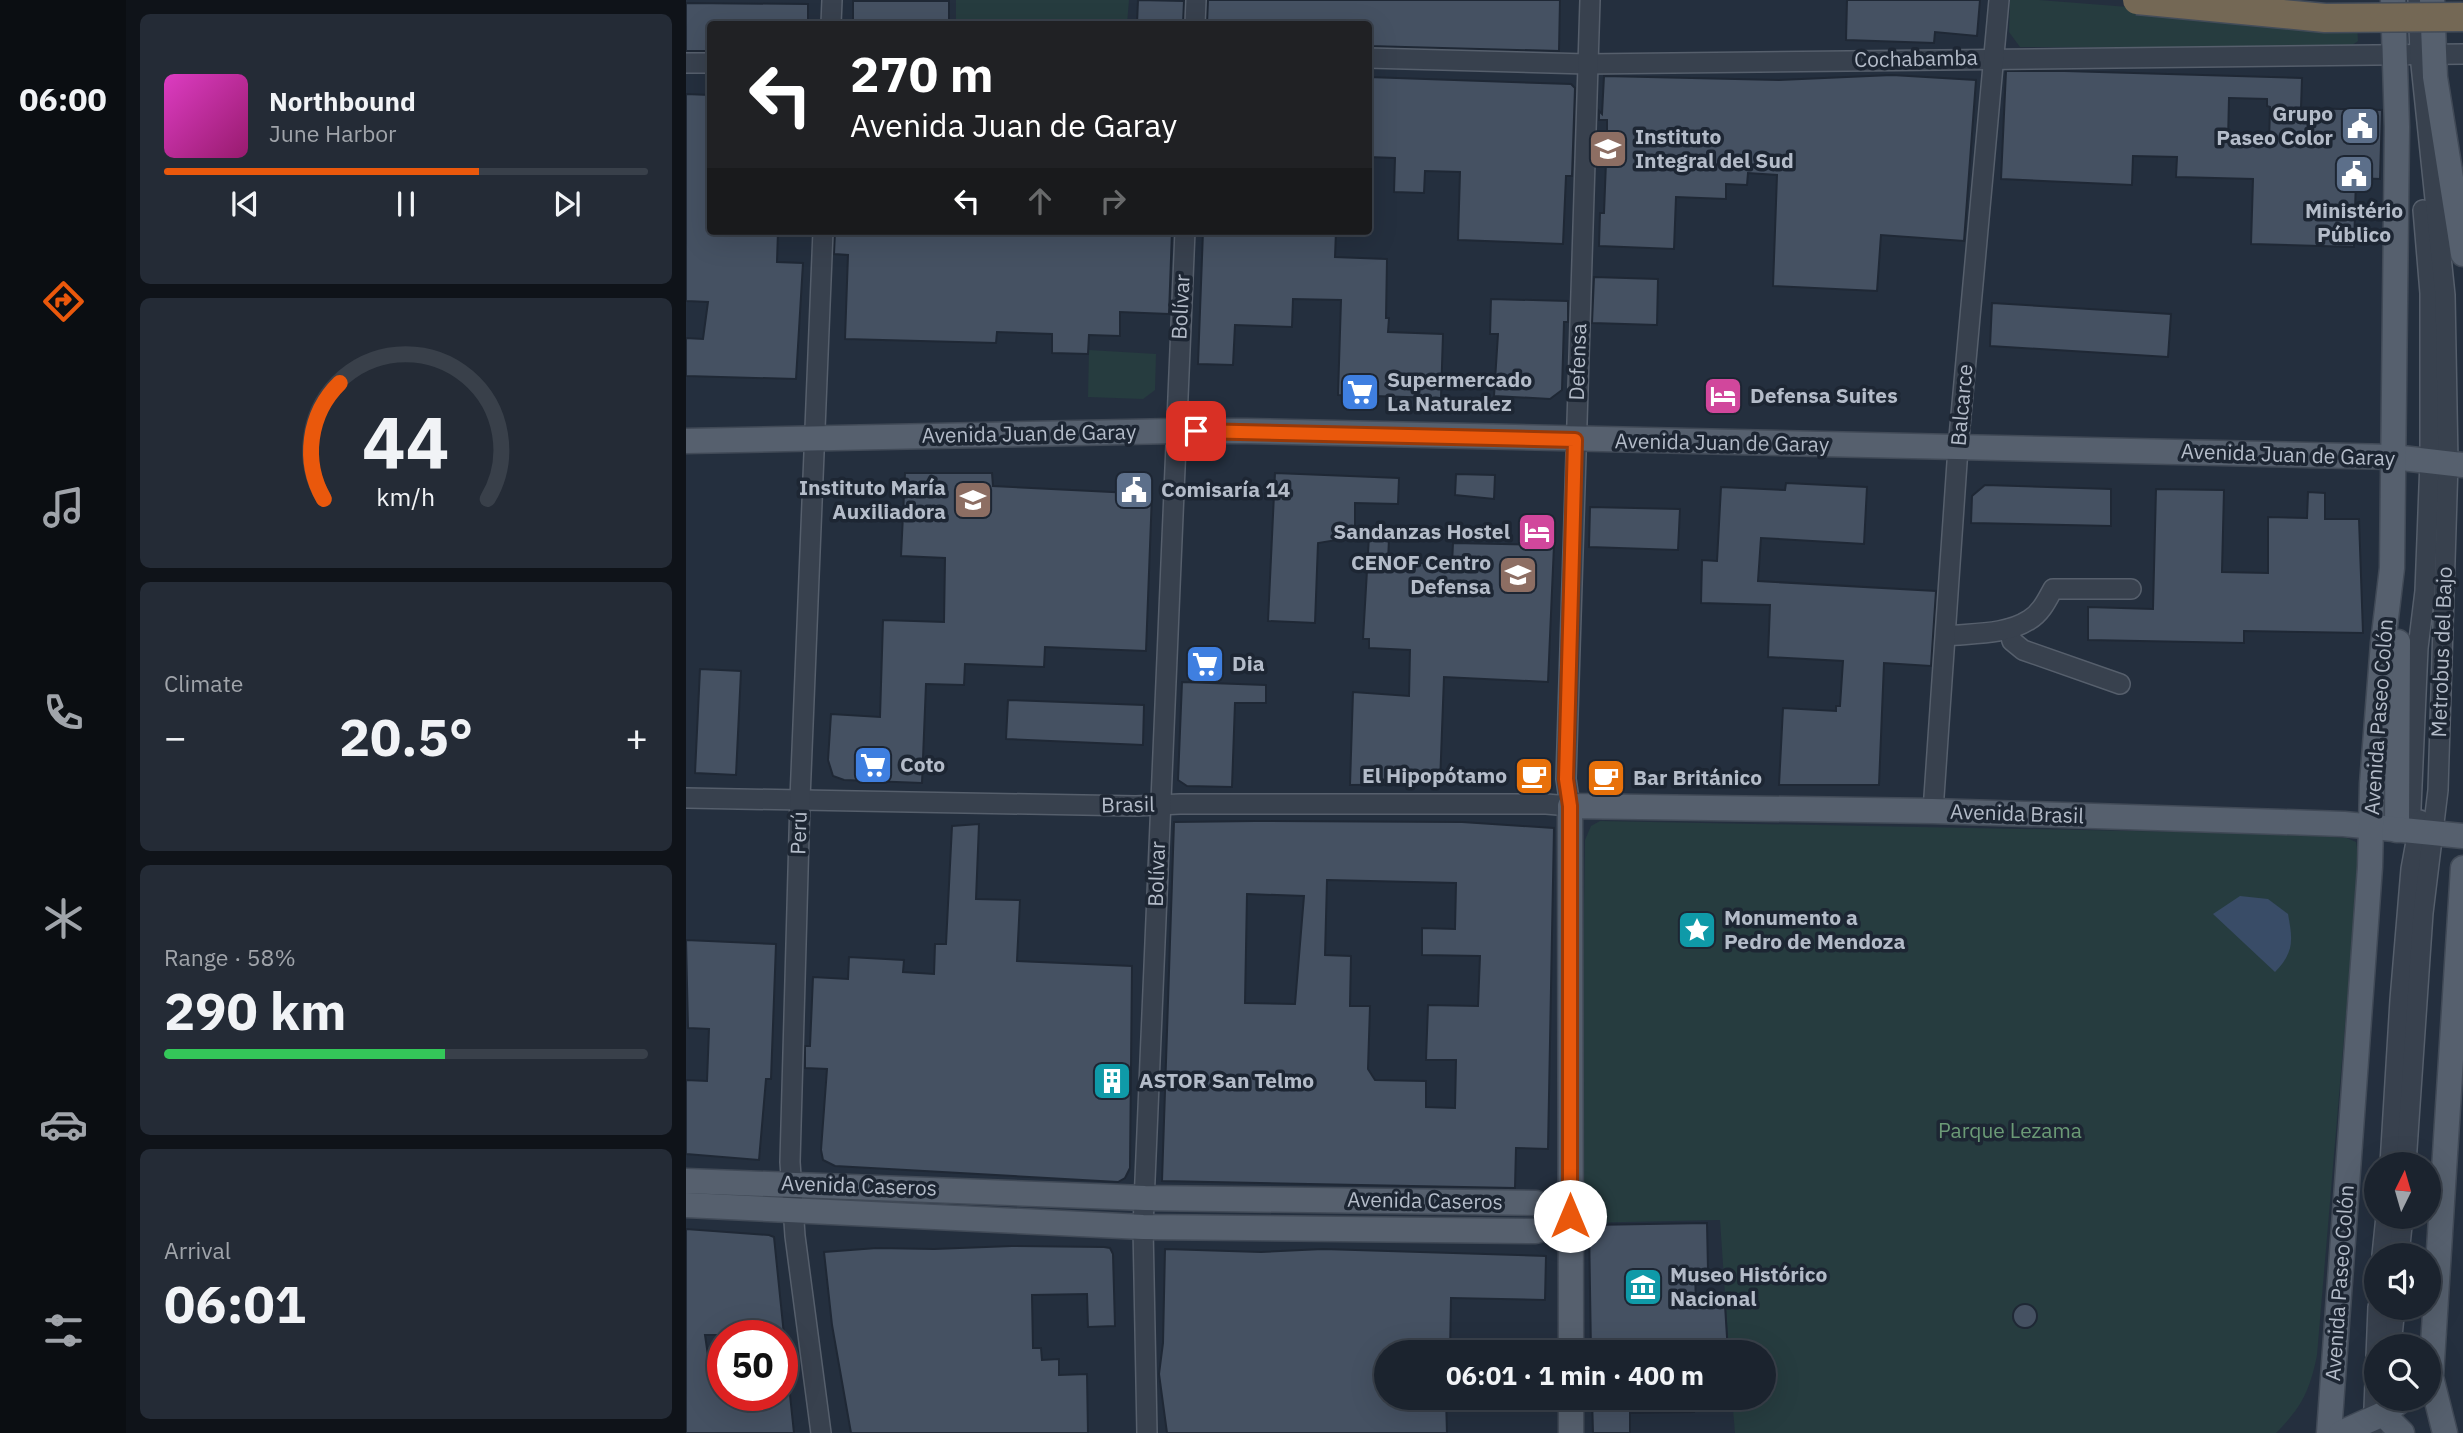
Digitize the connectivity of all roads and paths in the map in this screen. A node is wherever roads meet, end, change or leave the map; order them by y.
1 (832, 0) edge
2 (1196, 0) edge
3 (1999, 0) edge
4 (2137, 0) edge
5 (2393, 0) edge
6 (2408, 0) edge
7 (2418, 0) edge
8 (2432, 0) edge
9 (1592, 10) edge
10 (2463, 17) edge
11 (831, 21) edge
12 (1195, 21) edge
13 (1773, 47) dead end
14 (2463, 54) edge
15 (2414, 55) junction
16 (1372, 58) edge
17 (1993, 58) junction
18 (1789, 61) junction
19 (686, 63) edge
20 (707, 63) edge
21 (1587, 64) junction
22 (823, 235) edge
23 (1185, 235) edge
24 (2463, 254) edge
25 (1174, 430) junction
26 (815, 438) junction
27 (1575, 440) junction
28 (686, 441) edge
29 (1958, 448) junction
30 (2393, 457) junction
31 (2447, 463) edge
32 (2392, 568) junction
33 (2131, 589) dead end
34 (2008, 629) junction
35 (1945, 636) junction
36 (2120, 684) dead end
37 (686, 797) edge
38 (800, 799) junction
39 (1160, 805) junction
40 (1570, 806) junction
41 (1933, 811) junction
42 (2371, 827) junction
43 (2415, 831) junction
44 (2463, 836) edge
45 (2463, 868) edge
46 (2391, 1152) edge
47 (2407, 1152) edge
48 (686, 1181) edge
49 (791, 1184) junction
50 (1144, 1198) junction
51 (686, 1205) edge
52 (793, 1210) junction
53 (1570, 1216) junction
54 (1143, 1227) junction
55 (2378, 1320) edge
56 (2433, 1334) edge
57 (1570, 1340) edge
58 (1571, 1410) edge
59 (2439, 1411) edge
60 (2382, 1422) edge
61 (821, 1433) edge
62 (1147, 1433) edge
63 (1571, 1433) edge
64 (2329, 1433) edge
65 (2341, 1433) edge
66 (2402, 1433) edge
67 (2445, 1433) edge

1 - 11 street
2 - 12 street
3 - 17 street, Balcarce
4 - 10 highway, bridge
5 - 15 main road, Avenida Paseo Colón
6 - 15 street, Metrobus del Bajo
7 - 15 street, Metrobus del Bajo
8 - 15 main road, Avenida Paseo Colón
9 - 21 street, Defensa
13 - 18 street
14 - 15 street, Cochabamba
15 - 17 street, Cochabamba
15 - 24 main road, Avenida Paseo Colón
15 - 30 main road, Avenida Paseo Colón
15 - 31 street, Metrobus del Bajo
15 - 31 street, Metrobus del Bajo
16 - 21 street, Cochabamba
17 - 18 street, Cochabamba
17 - 29 street, Balcarce
18 - 21 street, Cochabamba
19 - 20 street
21 - 27 street, Defensa
22 - 26 street, Perú
23 - 25 street, Bolívar
25 - 26 main road, Avenida Juan de Garay
25 - 27 main road, Avenida Juan de Garay
25 - 39 street, Bolívar
26 - 28 main road, Avenida Juan de Garay
26 - 38 street, Perú
27 - 29 main road, Avenida Juan de Garay
27 - 40 street, Defensa
29 - 30 main road, Avenida Juan de Garay
29 - 35 street, Balcarce
30 - 31 main road, Avenida Juan de Garay
30 - 32 main road, Avenida Paseo Colón
31 - 43 street, Metrobus del Bajo
31 - 43 street, Metrobus del Bajo
32 - 42 main road, Avenida Paseo Colón
32 - 43 main road
33 - 34 street
34 - 35 street
34 - 36 street
35 - 41 street, Balcarce
37 - 38 street, Brasil
38 - 39 street, Brasil
38 - 49 street, Perú
39 - 40 street, Brasil
39 - 50 street, Bolívar
40 - 41 main road, Avenida Brasil
40 - 53 main road, Defensa
41 - 42 main road, Avenida Brasil
42 - 43 main road, Avenida Brasil
42 - 64 main road, Avenida Paseo Colón
43 - 44 main road, Avenida Brasil
43 - 46 street, Metrobus del Bajo
43 - 47 street, Metrobus del Bajo
45 - 56 main road
48 - 49 main road, Avenida Caseros
49 - 50 main road, Avenida Caseros
49 - 52 street, Perú
50 - 53 main road, Avenida Caseros
50 - 54 street, Bolívar
51 - 52 main road, Avenida Caseros
52 - 54 main road, Avenida Caseros
52 - 61 street, Perú
53 - 54 main road, Avenida Caseros
53 - 57 main road, Defensa
54 - 62 street, Bolívar
55 - 60 street
58 - 63 main road
59 - 67 main road
60 - 65 main road
60 - 66 main road

